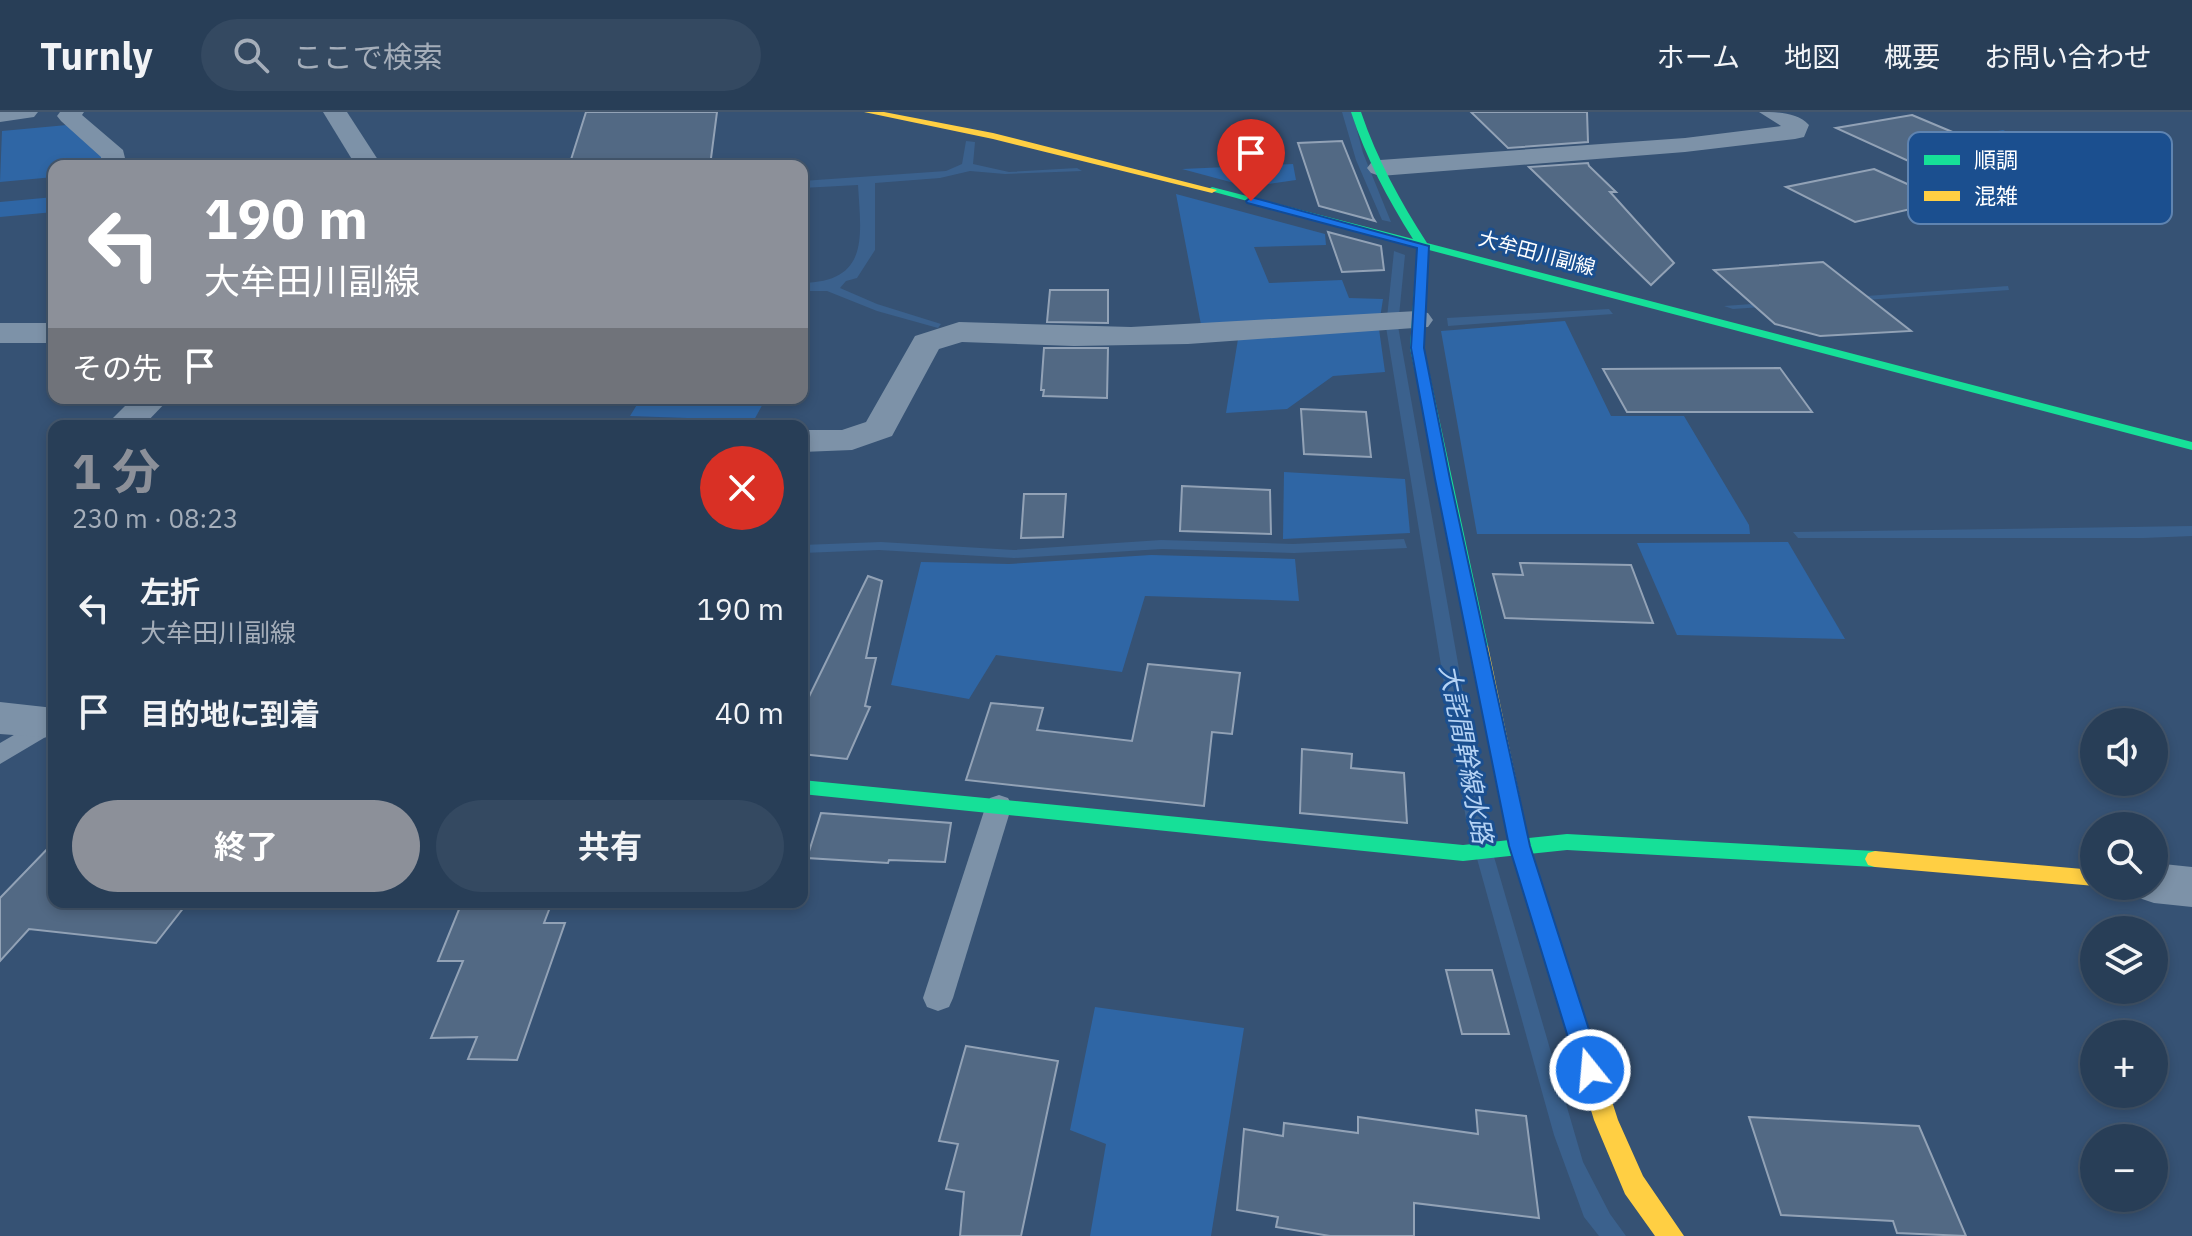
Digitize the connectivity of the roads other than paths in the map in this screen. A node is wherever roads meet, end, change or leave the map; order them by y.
1 (26, 112) edge
2 (72, 112) edge
3 (335, 112) edge
4 (869, 112) edge
5 (1356, 112) edge
6 (1771, 112) edge
7 (0, 115) edge
8 (114, 160) edge
9 (365, 160) edge
10 (1380, 168) junction
11 (1423, 246) junction
12 (1417, 320) junction
13 (0, 333) edge
14 (48, 333) edge
15 (147, 404) edge
16 (129, 420) edge
17 (808, 441) edge
18 (2192, 446) edge
19 (0, 718) edge
20 (48, 722) edge
21 (48, 725) edge
22 (0, 755) edge
23 (808, 788) edge
24 (999, 805) junction
25 (1520, 846) junction
26 (2080, 877) edge
27 (2168, 884) edge
28 (2192, 887) edge
29 (938, 998) dead end
30 (1671, 1236) edge

1 - 7 street
2 - 8 street
3 - 9 street
4 - 11 street, 大牟田川副線
5 - 10 street
6 - 10 street
10 - 11 street
11 - 12 street
11 - 18 street, 大牟田川副線
12 - 17 street
12 - 25 street
13 - 14 street
15 - 16 street
19 - 20 street
21 - 22 lane
23 - 24 street
24 - 25 street
24 - 29 lane
25 - 26 street
25 - 30 street
27 - 28 street

